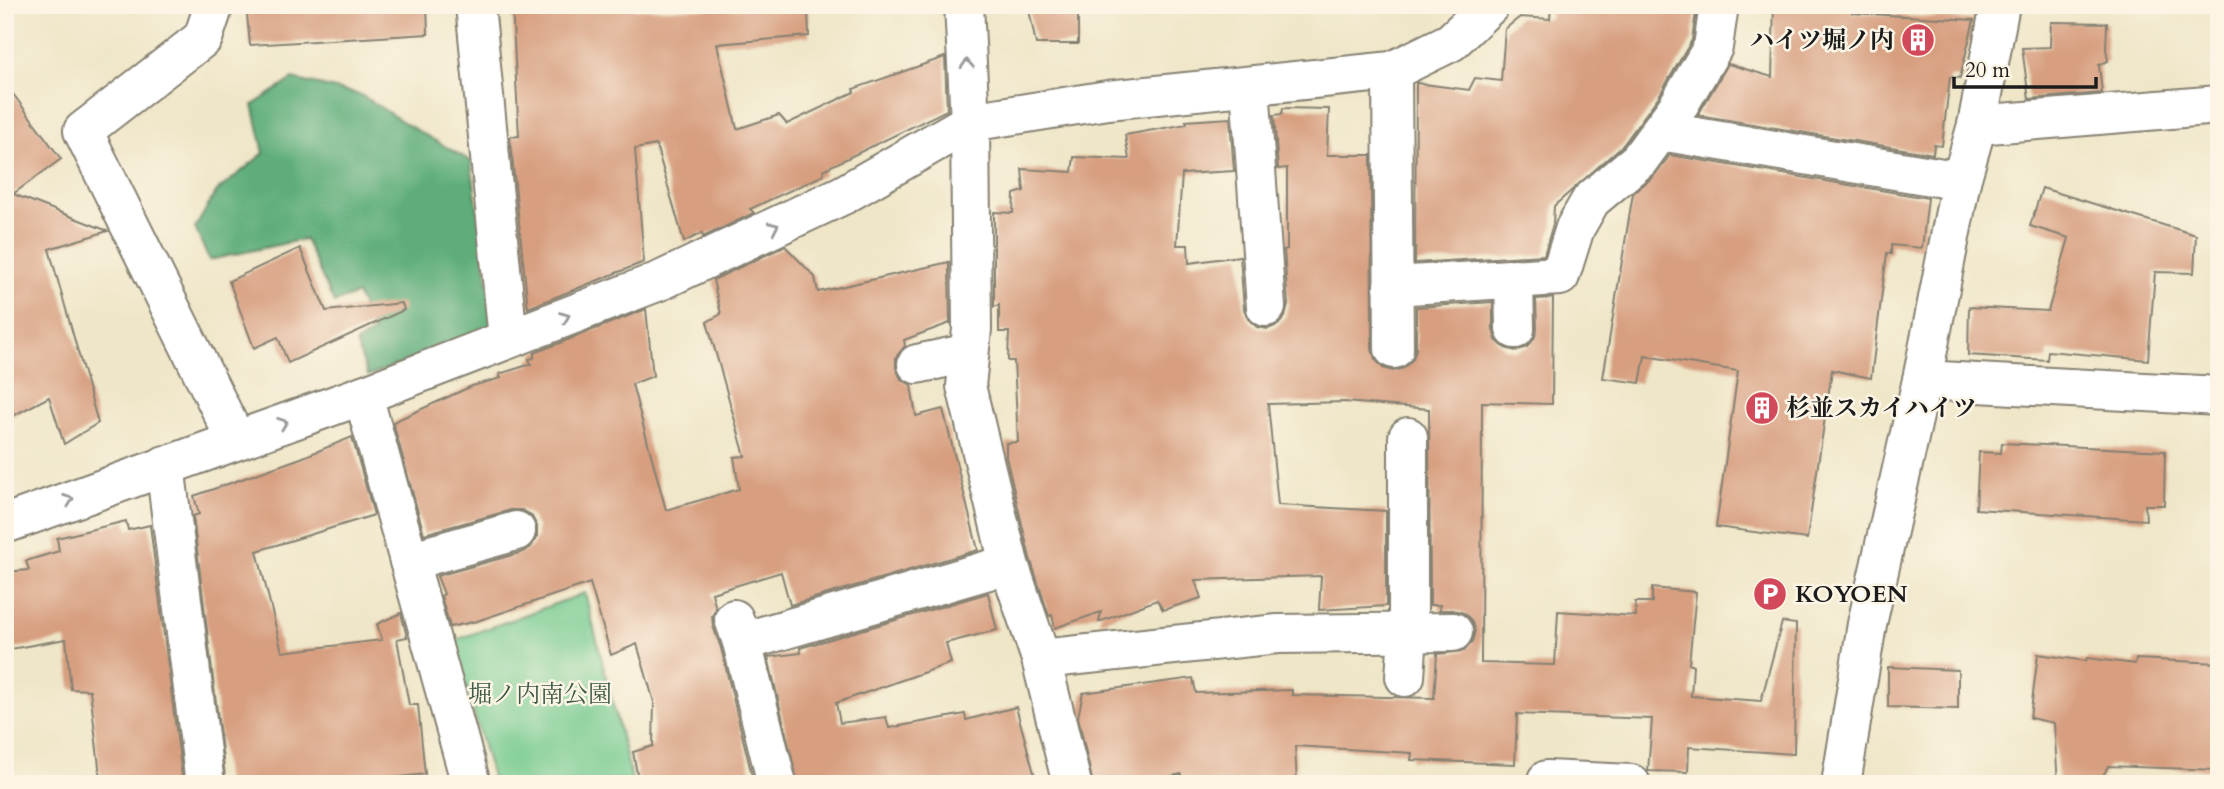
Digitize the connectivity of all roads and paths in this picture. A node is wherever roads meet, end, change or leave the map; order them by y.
1 (214, 5) edge
2 (475, 5) edge
3 (964, 5) edge
4 (1450, 5) edge
5 (1490, 5) edge
6 (1719, 5) edge
7 (2000, 5) edge
8 (1451, 43) junction
9 (1392, 71) junction
10 (1250, 87) junction
11 (2219, 105) edge
12 (970, 122) junction
13 (1977, 125) junction
14 (1660, 131) junction
15 (1961, 181) junction
16 (1514, 278) junction
17 (1393, 286) junction
18 (1266, 307) dead end
19 (1516, 329) dead end
20 (508, 339) junction
21 (1394, 349) dead end
22 (969, 353) junction
23 (917, 364) dead end
24 (1922, 380) junction
25 (363, 395) junction
26 (2219, 396) edge
27 (1408, 436) dead end
28 (236, 440) junction
29 (165, 465) junction
30 (5, 524) edge
31 (516, 531) dead end
32 (410, 561) junction
33 (1009, 564) junction
34 (1453, 632) dead end
35 (1408, 633) junction
36 (1041, 659) junction
37 (1405, 677) dead end
38 (1547, 780) dead end
39 (205, 784) edge
40 (471, 784) edge
41 (777, 784) edge
42 (1072, 784) edge
43 (1631, 784) edge
44 (1841, 784) edge

1 - 28 street
2 - 20 street
12 -> 3 street
4 - 8 street
5 - 8 street
6 - 14 street
7 - 13 street
8 - 9 street
9 - 10 street
9 - 17 street
10 - 12 street
10 - 18 street
11 - 13 street
20 -> 12 street
12 - 22 street
13 - 15 street
14 - 15 street
14 - 16 street
15 - 24 street
16 - 17 street
16 - 19 street
17 - 21 street
20 - 25 street
22 - 23 street
22 - 33 street
24 - 26 street
24 - 44 street
28 -> 25 street
25 - 32 street
27 - 35 street
28 - 29 street
30 -> 29 street
29 - 39 street
31 - 32 street
32 - 40 street
33 - 36 street
33 - 41 street
34 - 35 street
35 - 36 street
35 - 37 street
36 - 42 street
38 - 43 street

